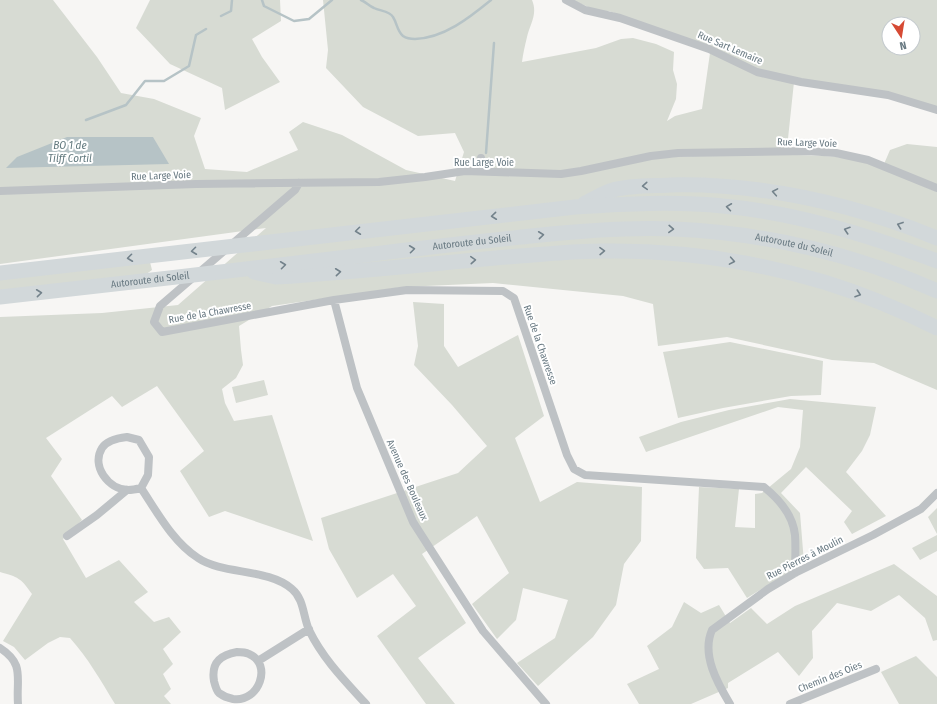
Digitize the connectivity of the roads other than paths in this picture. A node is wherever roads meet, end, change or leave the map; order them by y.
1 (566, 0) edge
2 (937, 110) edge
3 (481, 158) dead end
4 (481, 171) junction
5 (299, 183) junction
6 (937, 188) edge
7 (0, 191) edge
8 (575, 207) junction
9 (937, 238) edge
10 (937, 261) edge
11 (244, 269) junction
12 (0, 273) edge
13 (937, 291) edge
14 (0, 297) edge
15 (334, 300) junction
16 (937, 328) edge
17 (141, 488) junction
18 (127, 490) junction
19 (937, 493) edge
20 (67, 536) dead end
21 (795, 573) junction
22 (309, 629) junction
23 (0, 648) edge
24 (258, 661) junction
25 (876, 669) dead end
26 (18, 704) edge
27 (366, 704) edge
28 (546, 704) edge
29 (730, 704) edge
30 (790, 704) edge

1 - 2 street, Rue Sart Lemaire
3 - 4 street
4 - 5 street, Rue Large Voie
4 - 6 street, Rue Large Voie
5 - 7 street, Rue Large Voie
5 - 15 street, Rue de la Chawresse
9 -> 8 highway
10 -> 8 highway
8 -> 12 highway
11 -> 13 highway, Autoroute du Soleil
14 -> 11 highway, Autoroute du Soleil
11 -> 16 highway
15 - 21 street, Rue de la Chawresse
15 - 28 street, Avenue des Bouleaux
17 - 18 street
17 - 18 street
17 - 22 street
18 - 20 street
19 - 21 street, Rue Pierres à Moulin
21 - 29 street, Rue Pierres à Moulin
22 - 24 street
22 - 27 street
23 - 26 street
24 - 24 street
25 - 30 street, Chemin des Oies

